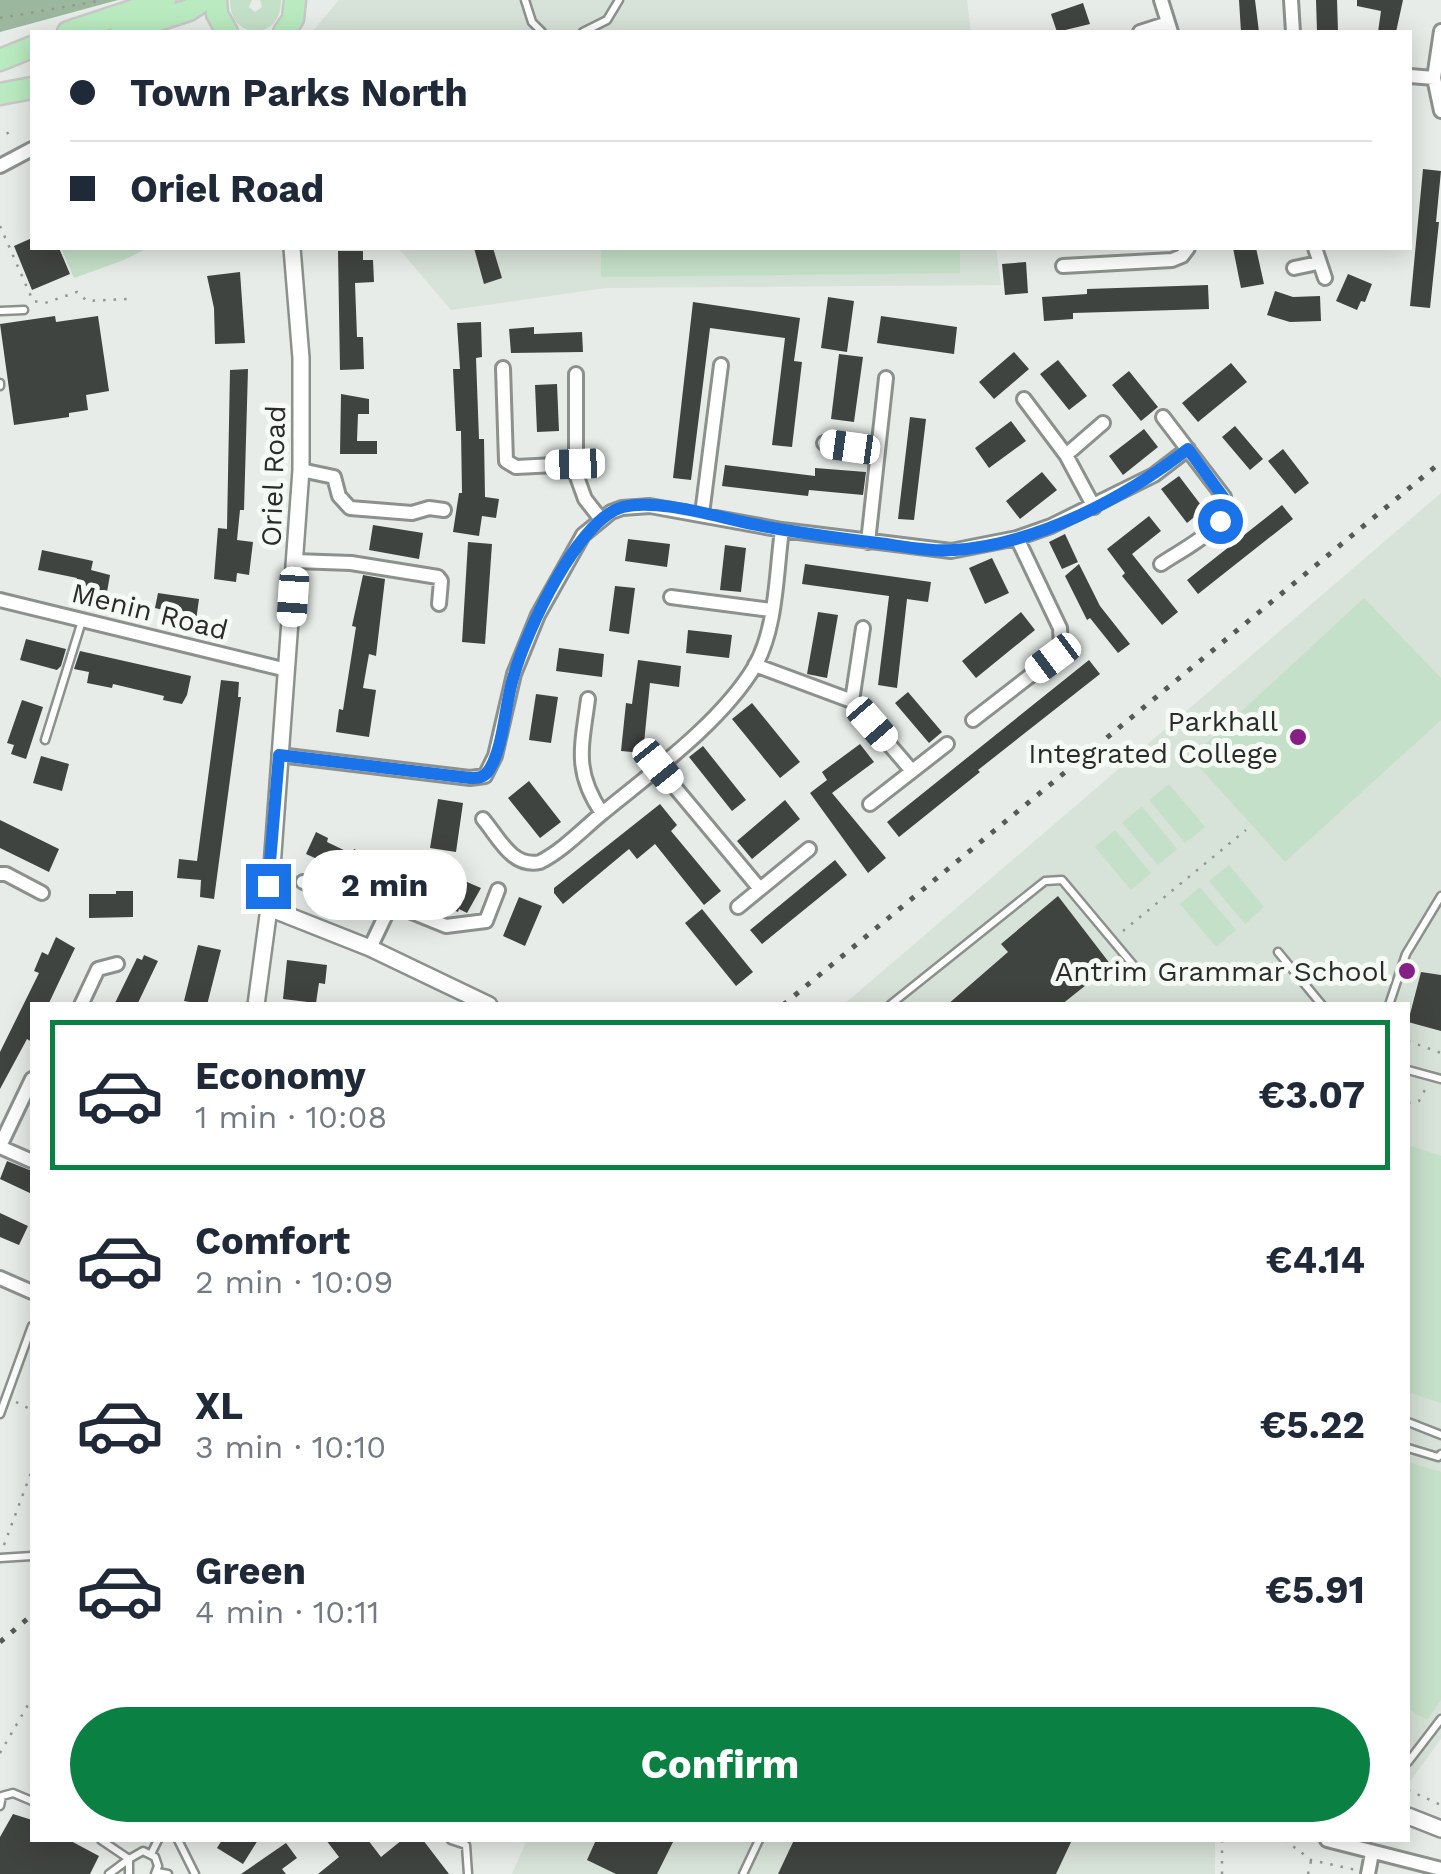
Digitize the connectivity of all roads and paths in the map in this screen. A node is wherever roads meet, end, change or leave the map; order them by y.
1 (106, 0) edge
2 (165, 0) edge
3 (204, 0) edge
4 (216, 0) edge
5 (317, 0) edge
6 (525, 0) edge
7 (618, 0) edge
8 (1161, 0) edge
9 (1291, 0) edge
10 (0, 18) edge
11 (289, 23) edge
12 (1169, 28) edge
13 (74, 30) edge
14 (127, 30) edge
15 (226, 30) edge
16 (540, 30) edge
17 (588, 30) edge
18 (1293, 30) edge
19 (1441, 30) edge
20 (30, 48) edge
21 (30, 58) edge
22 (0, 62) edge
23 (1412, 76) edge
24 (1434, 78) junction
25 (30, 88) edge
26 (0, 94) edge
27 (1441, 111) edge
28 (30, 150) edge
29 (0, 166) edge
30 (0, 226) edge
31 (292, 250) edge
32 (1187, 250) edge
33 (1315, 250) edge
34 (1318, 263) junction
35 (1063, 266) dead end
36 (1294, 268) dead end
37 (1325, 278) dead end
38 (128, 299) dead end
39 (0, 310) edge
40 (24, 310) dead end
41 (722, 364) dead end
42 (503, 368) dead end
43 (576, 374) dead end
44 (886, 378) dead end
45 (1024, 399) dead end
46 (1163, 417) dead end
47 (1103, 423) dead end
48 (824, 444) dead end
49 (1188, 449) junction
50 (877, 451) junction
51 (1066, 455) junction
52 (575, 464) junction
53 (301, 470) junction
54 (1094, 507) junction
55 (444, 510) dead end
56 (702, 514) junction
57 (600, 518) junction
58 (782, 530) junction
59 (1018, 538) junction
60 (868, 542) junction
61 (296, 561) junction
62 (1161, 564) dead end
63 (671, 597) dead end
64 (0, 600) edge
65 (439, 604) dead end
66 (772, 610) junction
67 (82, 620) junction
68 (863, 628) dead end
69 (755, 666) junction
70 (287, 670) junction
71 (588, 698) dead end
72 (852, 702) junction
73 (973, 720) dead end
74 (45, 740) dead end
75 (947, 744) dead end
76 (279, 755) junction
77 (658, 766) junction
78 (912, 770) junction
79 (870, 804) dead end
80 (602, 813) junction
81 (483, 818) dead end
82 (1246, 830) dead end
83 (809, 849) dead end
84 (0, 874) edge
85 (303, 882) dead end
86 (760, 889) junction
87 (498, 890) dead end
88 (42, 893) dead end
89 (1441, 896) edge
90 (391, 904) junction
91 (269, 908) junction
92 (738, 908) dead end
93 (1112, 940) junction
94 (370, 948) junction
95 (1278, 952) dead end
96 (116, 964) dead end
97 (1145, 979) dead end
98 (82, 1002) edge
99 (256, 1002) edge
100 (483, 1002) edge
101 (894, 1002) edge
102 (1320, 1002) edge
103 (1390, 1002) edge
104 (1410, 1042) edge
105 (1441, 1053) edge
106 (1410, 1071) edge
107 (1441, 1079) edge
108 (30, 1083) edge
109 (0, 1146) edge
110 (30, 1160) edge
111 (0, 1278) edge
112 (30, 1291) edge
113 (30, 1332) edge
114 (8, 1392) junction
115 (30, 1409) edge
116 (0, 1414) edge
117 (1410, 1423) edge
118 (1441, 1435) edge
119 (1410, 1449) edge
120 (1441, 1454) edge
121 (30, 1475) edge
122 (30, 1556) edge
123 (0, 1557) edge
124 (30, 1702) edge
125 (1441, 1719) edge
126 (0, 1754) edge
127 (1410, 1759) edge
128 (1410, 1791) edge
129 (30, 1800) edge
130 (1441, 1805) edge
131 (0, 1806) edge
132 (1410, 1817) edge
133 (1441, 1829) edge
134 (104, 1842) edge
135 (157, 1842) edge
136 (179, 1842) edge
137 (457, 1842) edge
138 (758, 1842) edge
139 (1222, 1842) edge
140 (1288, 1842) edge
141 (1334, 1842) edge
142 (1372, 1853) junction
143 (151, 1854) junction
144 (129, 1859) junction
145 (1311, 1860) junction
146 (1441, 1869) edge
147 (156, 1873) edge
148 (109, 1874) edge
149 (129, 1874) edge
150 (168, 1874) edge
151 (195, 1874) edge
152 (468, 1874) edge
153 (743, 1874) edge
154 (1222, 1874) edge
155 (1308, 1874) edge
156 (1368, 1874) edge

1 - 10 path
2 - 13 highway
3 - 14 highway
4 - 15 highway
5 - 11 highway
6 - 16 lane
7 - 17 lane
8 - 12 street
9 - 18 street
19 - 24 street
20 - 22 highway
21 - 22 highway
23 - 24 street
24 - 27 street
25 - 26 highway
28 - 29 street
30 - 38 path
31 - 53 street, Oriel Road
32 - 35 street
33 - 34 street
34 - 36 street
34 - 37 street
39 - 40 lane
41 - 56 street
42 - 52 street
43 - 52 street
44 - 50 street
45 - 51 street
46 - 49 street
47 - 51 street
48 - 50 street
49 - 54 street
49 - 62 street
50 - 60 street
51 - 54 street
52 - 57 street
53 - 55 street
53 - 61 street, Oriel Road
54 - 59 street
56 - 57 street
56 - 58 street
57 - 76 street
58 - 60 street
58 - 66 street
59 - 60 street
59 - 73 street
61 - 65 street
61 - 70 street, Oriel Road
63 - 66 street
64 - 67 street, Menin Road
66 - 69 street
67 - 70 street, Menin Road
67 - 74 lane
68 - 72 street
69 - 72 street
69 - 77 street
70 - 76 street, Oriel Road
71 - 80 street
72 - 78 street
75 - 78 street
76 - 91 street, Oriel Road
77 - 80 street
77 - 86 street
78 - 79 street
80 - 81 street
82 - 93 path
83 - 86 street
84 - 88 street
85 - 90 street
86 - 92 street
87 - 90 street
89 - 103 lane
90 - 94 street
91 - 94 street
91 - 99 street, Oriel Road
93 - 97 lane
93 - 101 lane
94 - 100 street
95 - 102 lane
96 - 98 street
104 - 105 path
106 - 107 lane
108 - 109 street
109 - 110 street
111 - 112 street
113 - 114 lane
114 - 115 path
114 - 116 lane
117 - 118 lane
119 - 120 lane
121 - 123 path
122 - 123 lane
124 - 126 path
125 - 127 lane
128 - 130 path
129 - 131 lane
132 - 133 street
134 - 144 lane
135 - 143 lane
136 - 151 lane
137 - 152 lane
138 - 153 lane
139 - 154 path
140 - 145 path
141 - 142 street
142 - 146 street
142 - 156 street
143 - 144 lane
143 - 147 lane
144 - 148 lane
144 - 149 lane
145 - 155 path
145 - 156 path
147 - 150 lane

